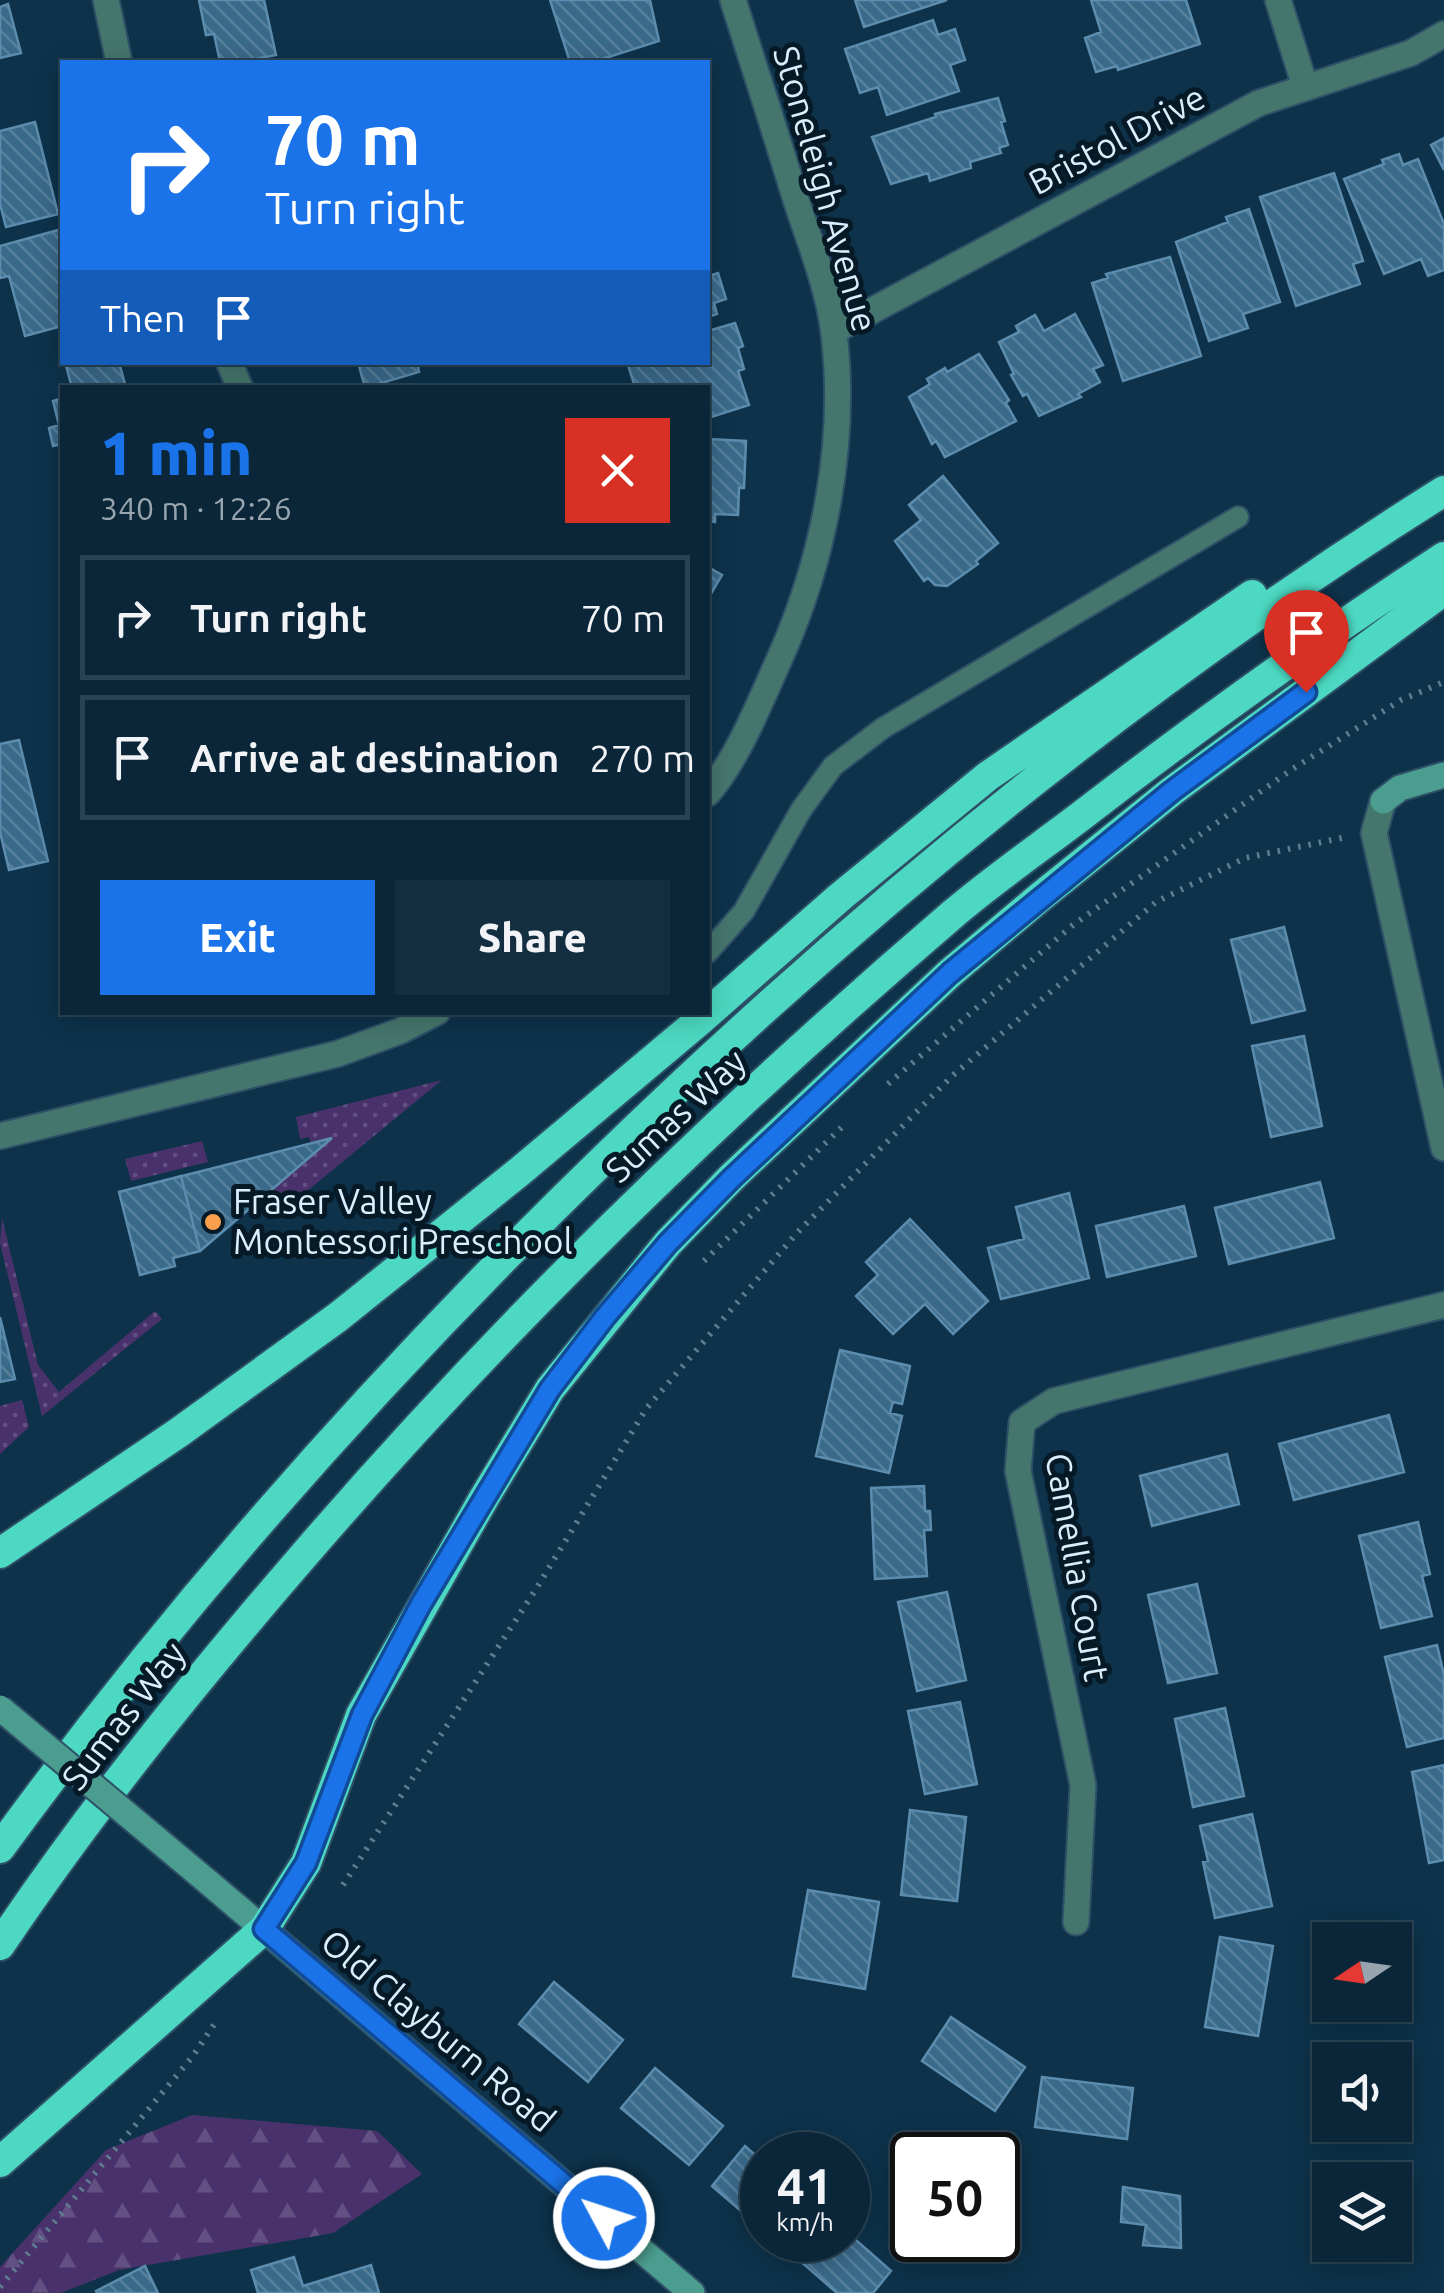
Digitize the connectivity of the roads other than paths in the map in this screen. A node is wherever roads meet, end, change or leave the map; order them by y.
1 (106, 0) edge
2 (734, 0) edge
3 (1278, 0) edge
4 (1444, 34) edge
5 (119, 60) edge
6 (1306, 86) junction
7 (834, 331) junction
8 (1444, 490) edge
9 (1404, 516) junction
10 (1238, 518) dead end
11 (1444, 557) edge
12 (1444, 590) edge
13 (1444, 775) edge
14 (710, 789) edge
15 (1383, 801) joint
16 (710, 950) edge
17 (710, 1009) edge
18 (432, 1015) edge
19 (703, 1015) edge
20 (0, 1136) edge
21 (1444, 1148) edge
22 (1444, 1306) edge
23 (0, 1554) edge
24 (0, 1708) edge
25 (0, 1848) edge
26 (1076, 1922) dead end
27 (264, 1929) junction
28 (0, 1945) edge
29 (0, 2162) edge
30 (692, 2293) edge

1 - 5 street
2 - 7 street, Stoneleigh Avenue
3 - 6 street
4 - 6 street, Bristol Drive
6 - 7 street, Bristol Drive
7 - 14 street, Stoneleigh Avenue
8 - 9 highway, Sumas Way
9 - 17 highway
9 - 25 highway, Sumas Way
10 - 16 lane
11 - 28 highway, Sumas Way
12 - 27 highway
13 - 15 main road
15 - 21 street
18 - 20 street
19 - 23 highway
22 - 26 street, Camellia Court
24 - 27 main road, Old Clayburn Road, bridge
27 - 29 highway
27 - 30 main road, Old Clayburn Road

